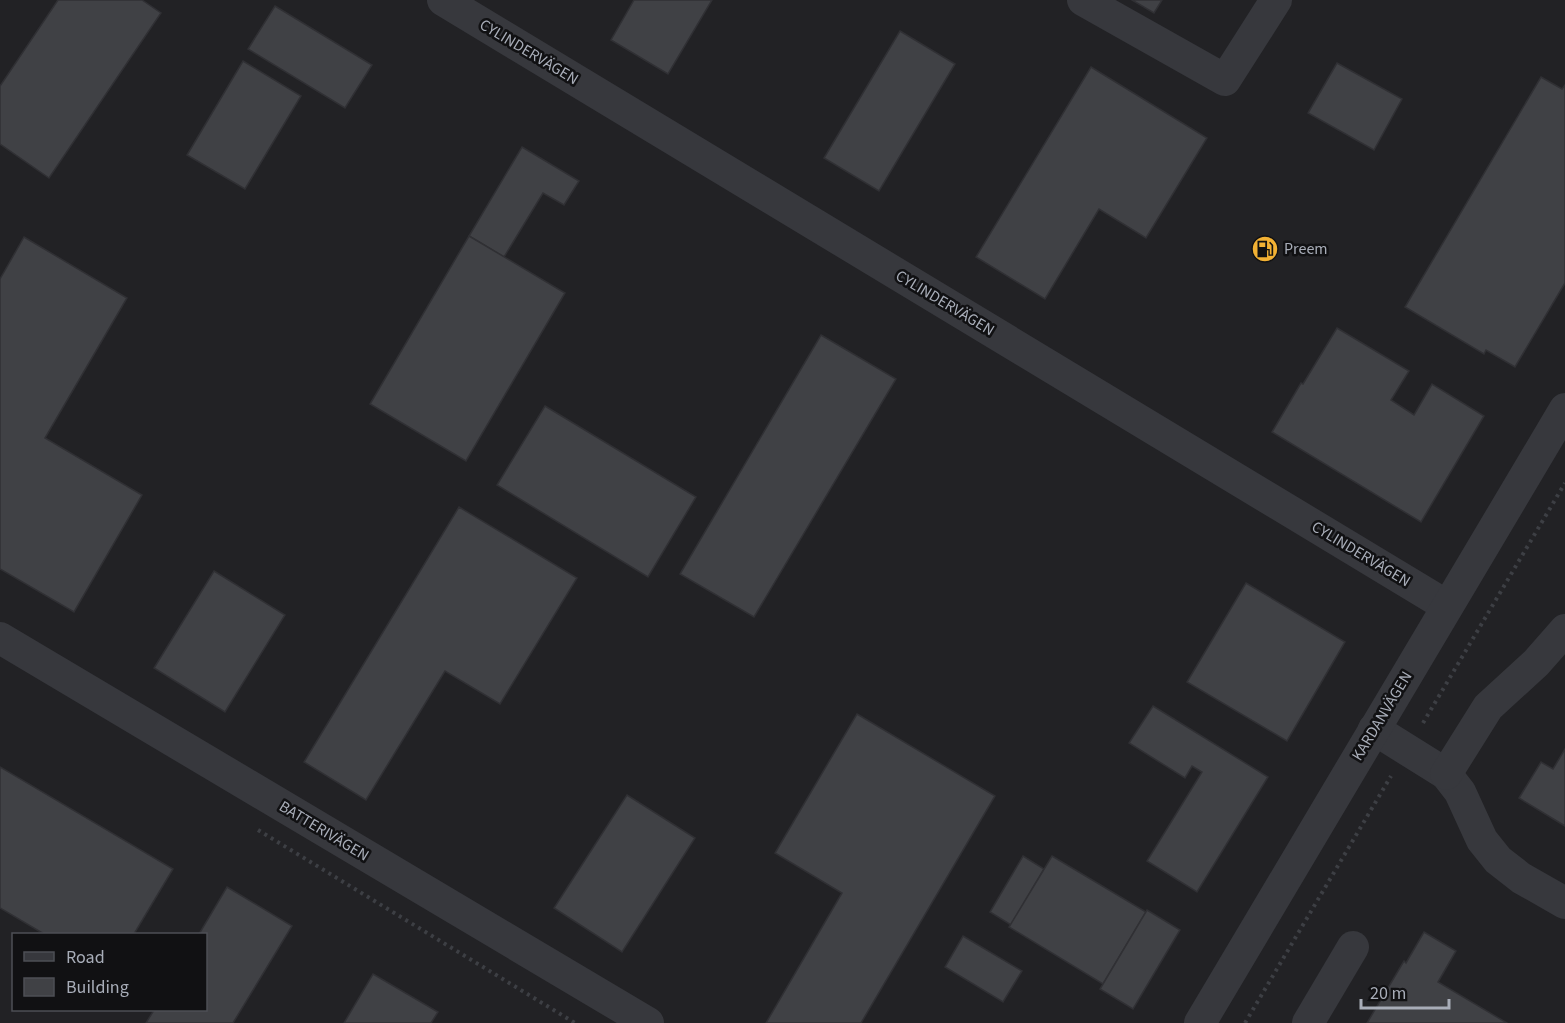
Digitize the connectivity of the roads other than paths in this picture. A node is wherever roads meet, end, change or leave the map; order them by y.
1 (443, 0) edge
2 (1083, 0) edge
3 (1276, 0) edge
4 (1565, 409) edge
5 (1447, 606) junction
6 (1565, 630) edge
7 (0, 639) edge
8 (1374, 729) junction
9 (1446, 774) junction
10 (1565, 903) edge
11 (1353, 948) dead end
12 (1206, 1021) edge
13 (648, 1023) edge
14 (1308, 1023) edge

1 - 5 street, CYLINDERVÄGEN
2 - 3 street
4 - 5 street, KARDANVÄGEN
5 - 8 street, KARDANVÄGEN
6 - 9 street
7 - 13 street, BATTERIVÄGEN
8 - 9 street
8 - 12 street, KARDANVÄGEN
9 - 10 street
11 - 14 street

